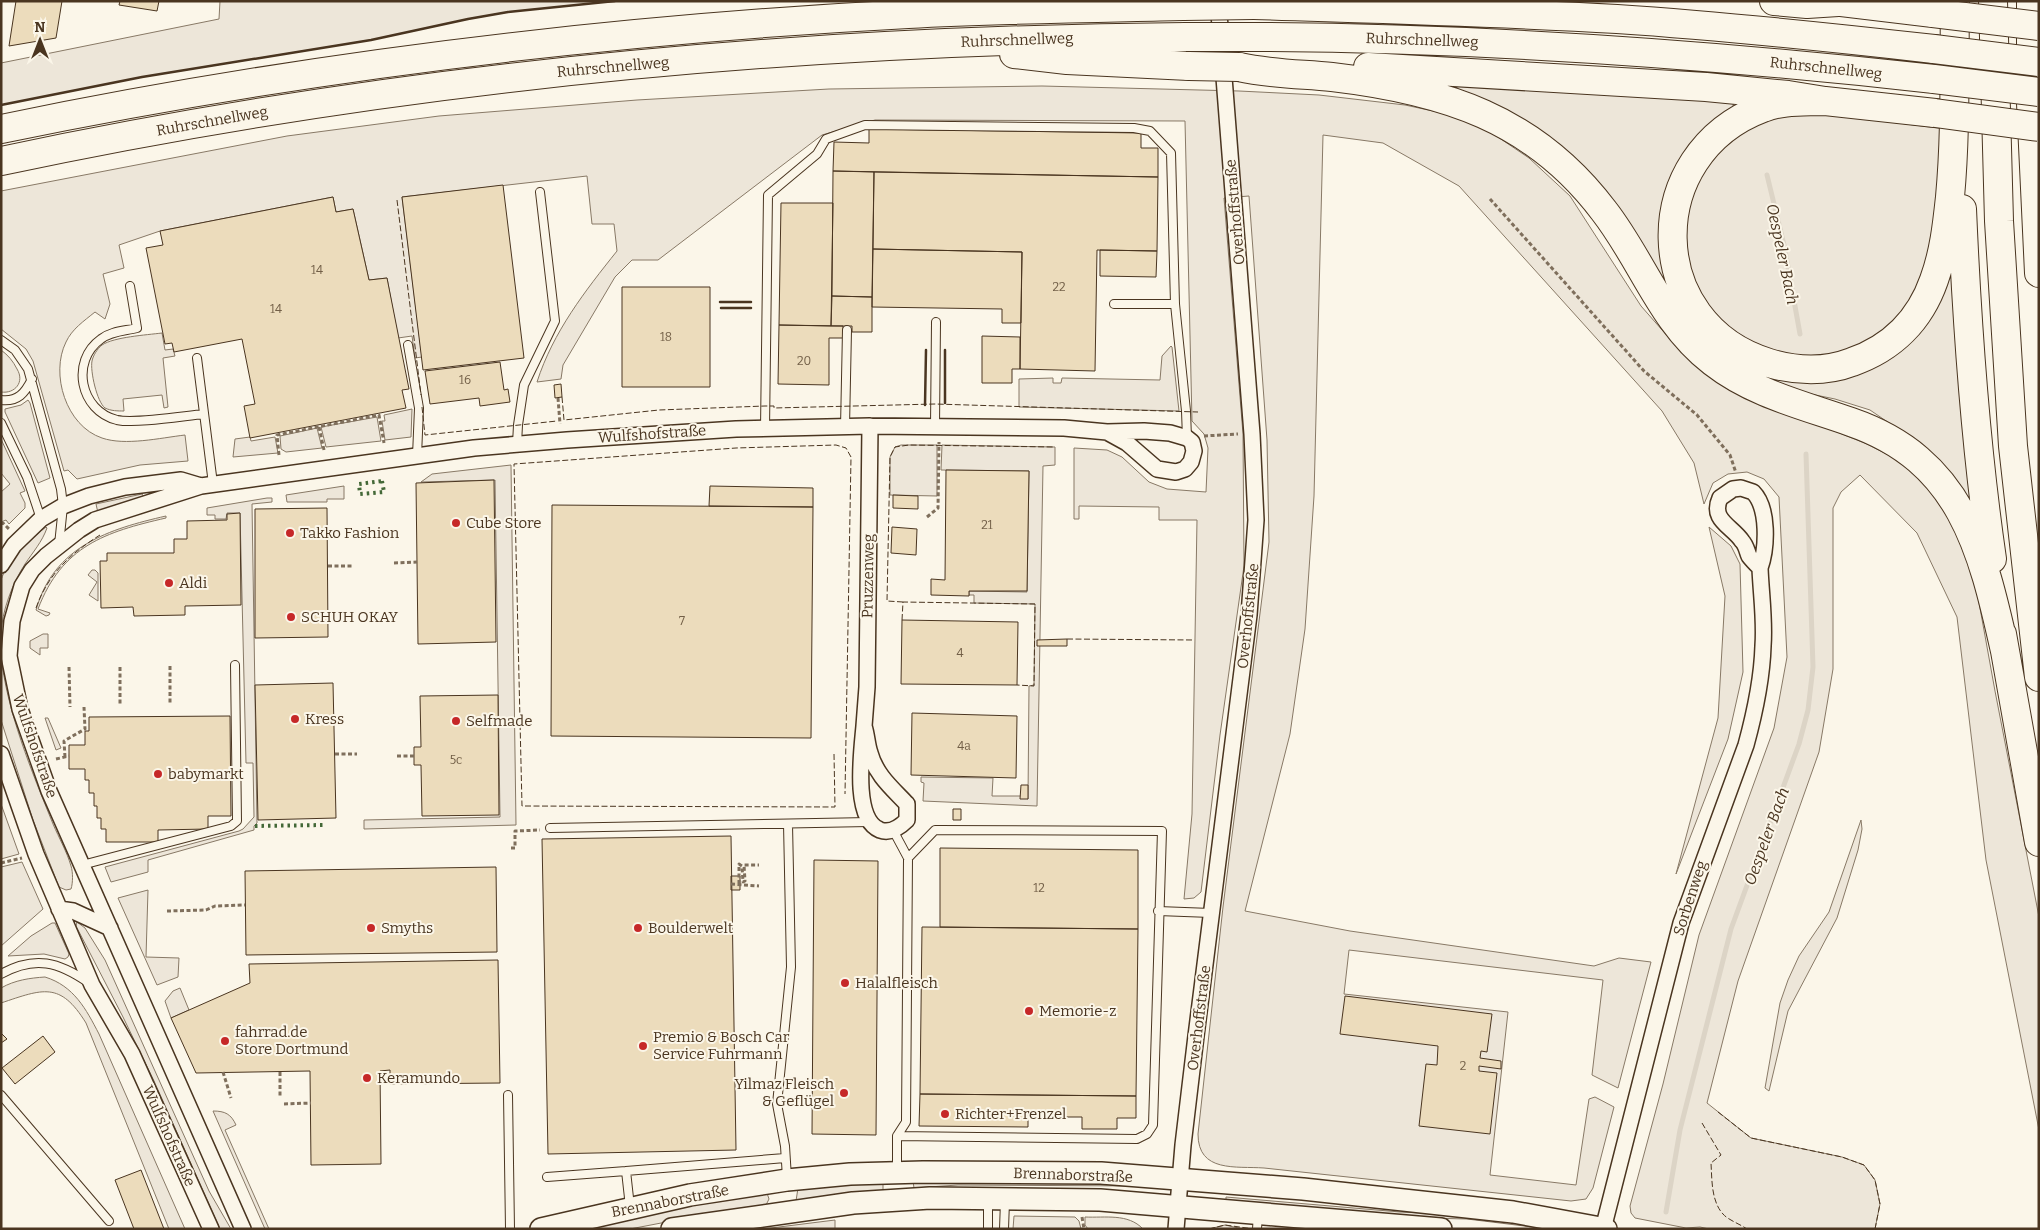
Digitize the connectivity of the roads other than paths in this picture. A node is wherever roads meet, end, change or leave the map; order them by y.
1 (927, 1) edge
2 (1218, 1) edge
3 (1774, 1) edge
4 (1993, 1) edge
5 (2031, 1) edge
6 (1836, 2) edge
7 (1944, 7) edge
8 (778, 22) junction
9 (2039, 26) edge
10 (895, 45) junction
11 (2039, 62) edge
12 (1252, 68) junction
13 (2039, 92) edge
14 (1825, 101) junction
15 (1945, 122) junction
16 (2039, 127) edge
17 (1, 129) edge
18 (1, 161) edge
19 (540, 192) dead end
20 (2039, 273) edge
21 (130, 286) dead end
22 (1114, 304) dead end
23 (1175, 304) junction
24 (936, 322) dead end
25 (847, 330) dead end
26 (1, 340) edge
27 (408, 345) dead end
28 (197, 358) dead end
29 (32, 379) junction
30 (1, 400) edge
31 (204, 414) junction
32 (1, 423) edge
33 (870, 426) junction
34 (935, 426) junction
35 (845, 427) junction
36 (765, 429) junction
37 (1107, 432) junction
38 (1194, 437) junction
39 (517, 444) junction
40 (417, 456) junction
41 (207, 485) junction
42 (63, 506) junction
43 (41, 519) junction
44 (59, 545) junction
45 (1, 565) edge
46 (1760, 568) junction
47 (2005, 651) junction
48 (235, 665) dead end
49 (2039, 677) edge
50 (864, 726) junction
51 (1, 754) edge
52 (869, 822) junction
53 (788, 824) junction
54 (550, 828) road end
55 (893, 830) junction
56 (2039, 842) edge
57 (908, 858) junction
58 (82, 865) junction
59 (59, 909) junction
60 (1158, 911) junction
61 (1211, 913) junction
62 (110, 928) junction
63 (1, 974) edge
64 (92, 985) junction
65 (1, 1095) edge
66 (508, 1095) dead end
67 (897, 1136) junction
68 (785, 1158) junction
69 (626, 1171) junction
70 (897, 1173) junction
71 (547, 1177) dead end
72 (787, 1180) junction
73 (1181, 1180) junction
74 (996, 1198) junction
75 (896, 1200) junction
76 (1178, 1206) junction
77 (630, 1208) junction
78 (780, 1212) junction
79 (109, 1221) dead end
80 (1258, 1221) edge
81 (210, 1229) edge
82 (243, 1229) edge
83 (510, 1229) edge
84 (541, 1229) edge
85 (672, 1229) edge
86 (988, 1229) edge
87 (1004, 1229) edge
88 (1176, 1229) edge
89 (1441, 1229) edge
90 (1604, 1229) edge

1 - 8 highway
2 - 61 street, Overhoffstraße
3 - 6 highway
4 - 49 highway
5 - 20 highway
6 - 7 highway
7 - 9 highway, bridge
7 - 15 highway
8 - 11 highway, Ruhrschnellweg, bridge
8 - 17 highway, Ruhrschnellweg
10 - 12 highway, bridge
10 - 13 highway, Ruhrschnellweg, bridge
10 - 18 highway, Ruhrschnellweg
12 - 14 highway
12 - 47 highway
14 - 15 highway
14 - 15 highway
15 - 16 highway, bridge
15 - 47 highway
19 - 39 lane
21 - 31 lane
22 - 23 lane
23 - 36 lane
23 - 38 lane
24 - 34 lane
25 - 35 lane
26 - 29 lane
27 - 40 lane
28 - 31 lane
29 - 30 lane
29 - 42 lane
31 - 41 lane
32 - 43 lane
33 - 34 street, Wulfshofstraße
33 - 35 street, Wulfshofstraße
33 - 50 street, Pruzzenweg
34 - 37 street, Wulfshofstraße
35 - 36 street, Wulfshofstraße
36 - 39 street, Wulfshofstraße
37 - 38 street, Wulfshofstraße
37 - 38 street, Wulfshofstraße
39 - 40 street, Wulfshofstraße
40 - 41 street, Wulfshofstraße
41 - 42 street, Wulfshofstraße
41 - 44 street, Wulfshofstraße
42 - 43 street, Wulfshofstraße
42 - 44 lane
43 - 45 street, Wulfshofstraße
44 - 58 street, Wulfshofstraße
46 - 46 street, Sorbenweg
46 - 90 street, Sorbenweg
47 - 56 highway
48 - 58 lane
50 - 52 street, Pruzzenweg
50 - 55 street, Pruzzenweg
51 - 59 street, Wulfshofstraße
52 - 53 lane
52 - 55 street
53 - 54 lane
53 - 68 lane
55 - 57 lane
57 - 60 lane
57 - 67 lane
58 - 62 street, Wulfshofstraße
59 - 62 street
59 - 64 street, Wulfshofstraße
60 - 61 lane
60 - 67 lane
61 - 73 street, Overhoffstraße
62 - 82 street, Wulfshofstraße
63 - 64 lane
64 - 81 street, Wulfshofstraße
65 - 79 lane
66 - 83 lane
67 - 70 lane
68 - 69 lane
68 - 72 lane
69 - 71 lane
69 - 77 lane
70 - 72 main road, Brennaborstraße
70 - 73 main road, Brennaborstraße
70 - 75 main road
72 - 77 main road, Brennaborstraße
72 - 78 main road
73 - 76 street, Overhoffstraße
73 - 90 main road, Brennaborstraße
74 - 75 main road, Brennaborstraße
74 - 76 main road, Brennaborstraße
74 - 86 lane
74 - 87 lane
75 - 78 main road, Brennaborstraße
76 - 80 main road, Brennaborstraße
76 - 88 street, Overhoffstraße
77 - 84 main road, Brennaborstraße
78 - 85 main road, Brennaborstraße
80 - 89 main road, Brennaborstraße

